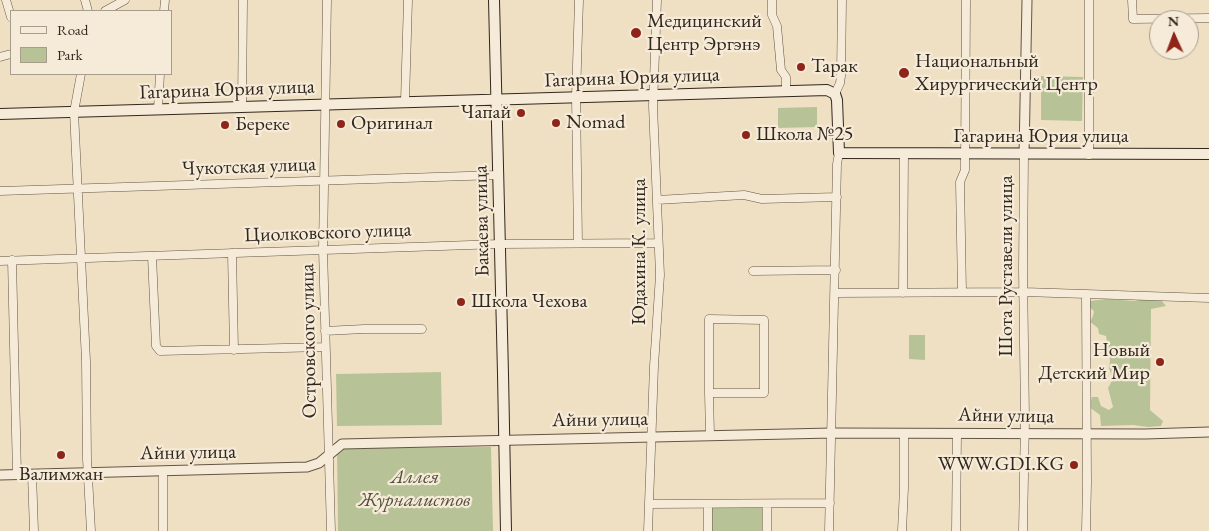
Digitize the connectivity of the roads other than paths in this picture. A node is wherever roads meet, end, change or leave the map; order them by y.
1 (6, 0) edge
2 (126, 0) edge
3 (242, 0) edge
4 (327, 0) edge
5 (408, 0) edge
6 (494, 0) edge
7 (579, 0) edge
8 (657, 0) edge
9 (772, 0) edge
10 (842, 0) edge
11 (966, 0) edge
12 (1027, 0) edge
13 (1089, 0) edge
14 (1132, 0) edge
15 (107, 10) edge
16 (10, 14) edge
17 (1209, 18) edge
18 (81, 75) edge
19 (160, 75) edge
20 (786, 91) junction
21 (835, 94) junction
22 (653, 95) junction
23 (576, 97) junction
24 (497, 99) junction
25 (405, 101) junction
26 (325, 104) junction
27 (242, 107) junction
28 (158, 109) junction
29 (74, 112) junction
30 (0, 114) edge
31 (839, 153) junction
32 (904, 154) junction
33 (964, 154) junction
34 (1209, 154) edge
35 (1024, 155) junction
36 (1089, 155) junction
37 (498, 175) junction
38 (324, 180) junction
39 (78, 188) junction
40 (0, 191) edge
41 (837, 196) junction
42 (657, 200) junction
43 (578, 243) junction
44 (658, 243) junction
45 (500, 244) junction
46 (324, 249) junction
47 (232, 253) junction
48 (152, 256) junction
49 (80, 257) junction
50 (12, 260) junction
51 (0, 261) edge
52 (836, 270) junction
53 (754, 271) dead end
54 (962, 292) junction
55 (1024, 292) junction
56 (835, 293) junction
57 (903, 293) junction
58 (1086, 295) junction
59 (1209, 298) edge
60 (422, 329) dead end
61 (325, 331) junction
62 (325, 347) junction
63 (234, 350) junction
64 (708, 393) junction
65 (1209, 432) edge
66 (832, 433) junction
67 (904, 433) junction
68 (957, 433) junction
69 (1025, 433) junction
70 (1087, 434) junction
71 (710, 435) junction
72 (652, 437) junction
73 (505, 439) junction
74 (328, 454) junction
75 (163, 472) junction
76 (88, 473) junction
77 (16, 474) junction
78 (32, 474) junction
79 (0, 475) edge
80 (830, 503) junction
81 (649, 504) junction
82 (708, 504) junction
83 (767, 504) junction
84 (34, 531) edge
85 (91, 531) edge
86 (163, 531) edge
87 (331, 531) edge
88 (506, 531) edge
89 (648, 531) edge
90 (708, 531) edge
91 (767, 531) edge
92 (829, 531) edge
93 (902, 531) edge
94 (956, 531) edge
95 (1023, 531) edge
96 (1086, 531) edge

1 - 16 street
2 - 15 street
3 - 27 street
4 - 26 street, Островского улица
5 - 25 street
6 - 24 main road, Бакаева улица
7 - 23 street
8 - 22 street, Юдахина К. улица
9 - 20 street
10 - 21 street
11 - 33 street
12 - 35 street, Шота Руставели улица
13 - 36 street
14 - 17 street
18 - 29 street
19 - 28 street
20 - 21 main road, Гагарина Юрия улица
20 - 22 main road, Гагарина Юрия улица
21 - 31 main road
22 - 23 main road, Гагарина Юрия улица
22 - 42 street, Юдахина К. улица
23 - 24 main road, Гагарина Юрия улица
23 - 43 street
24 - 25 main road, Гагарина Юрия улица
24 - 37 main road, Бакаева улица
25 - 26 main road, Гагарина Юрия улица
26 - 27 main road, Гагарина Юрия улица
26 - 38 street, Островского улица
27 - 28 main road, Гагарина Юрия улица
28 - 29 main road, Гагарина Юрия улица
29 - 30 main road, Гагарина Юрия улица
29 - 39 street
31 - 32 main road, Гагарина Юрия улица
31 - 41 street
32 - 33 main road, Гагарина Юрия улица
32 - 57 street
33 - 35 main road, Гагарина Юрия улица
33 - 54 street
34 - 36 main road, Гагарина Юрия улица
35 - 36 main road, Гагарина Юрия улица
35 - 55 street, Шота Руставели улица
37 - 38 street, Чукотская улица
37 - 45 main road, Бакаева улица
38 - 39 street, Чукотская улица
38 - 46 street, Островского улица
39 - 40 street, Чукотская улица
39 - 49 street
41 - 42 street
41 - 52 street
42 - 44 street, Юдахина К. улица
43 - 44 street, Циолковского улица
43 - 45 street, Циолковского улица
44 - 72 street, Юдахина К. улица
45 - 46 street, Циолковского улица
45 - 73 main road, Бакаева улица
46 - 47 street, Циолковского улица
46 - 61 street, Островского улица
47 - 48 street, Циолковского улица
47 - 63 street
48 - 49 street, Циолковского улица
48 - 63 street
49 - 50 street, Циолковского улица
49 - 76 street
50 - 51 street, Циолковского улица
50 - 77 street
52 - 53 street
52 - 56 street
54 - 55 street
54 - 57 street
55 - 58 street
55 - 69 street, Шота Руставели улица
56 - 57 street
56 - 66 street
58 - 59 street
58 - 70 street
60 - 61 street
61 - 62 street, Островского улица
62 - 63 street
62 - 74 street, Островского улица
64 - 64 street
64 - 71 street
65 - 70 street, Айни улица
66 - 67 street, Айни улица
66 - 71 street, Айни улица
66 - 80 street
67 - 68 street, Айни улица
67 - 93 street
68 - 69 street, Айни улица
68 - 94 street
69 - 70 street, Айни улица
69 - 95 street, Шота Руставели улица
70 - 96 street
71 - 72 street, Айни улица
72 - 73 street, Айни улица
72 - 81 street, Юдахина К. улица
73 - 74 street, Айни улица
73 - 88 main road, Бакаева улица
74 - 75 street, Айни улица
74 - 87 street, Островского улица
75 - 76 street, Айни улица
75 - 86 street
76 - 78 street, Айни улица
76 - 85 street
77 - 78 street, Айни улица
77 - 79 street, Айни улица
78 - 84 street
80 - 83 street
80 - 92 street
81 - 82 street
81 - 89 street, Юдахина К. улица
82 - 83 street
82 - 90 street
83 - 91 street

